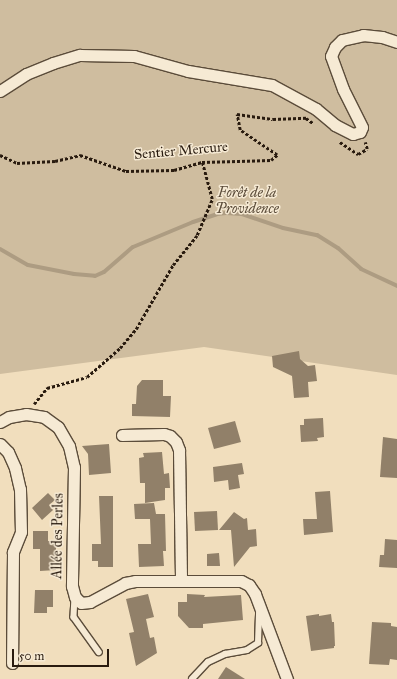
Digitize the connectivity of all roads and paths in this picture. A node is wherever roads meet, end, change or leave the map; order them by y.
1 (397, 42) edge
2 (0, 91) edge
3 (319, 127) dead end
4 (360, 132) junction
5 (338, 141) dead end
6 (0, 156) edge
7 (202, 162) junction
8 (26, 414) junction
9 (0, 422) edge
10 (122, 435) dead end
11 (0, 444) edge
12 (181, 581) junction
13 (75, 597) junction
14 (259, 607) junction
15 (99, 652) dead end
16 (12, 663) dead end
17 (192, 679) edge
18 (287, 679) edge

1 - 4 street
2 - 4 street
3 - 7 path, Sentier Mercure
4 - 5 path
6 - 7 path, Sentier Mercure
7 - 8 path
8 - 9 street, Allée des Perles
8 - 13 street, Allée des Perles
10 - 12 street
11 - 16 street
12 - 13 street, Allée des Perles
12 - 14 street, Allée des Perles
13 - 15 lane
14 - 17 lane
14 - 18 street, Allée des Perles

